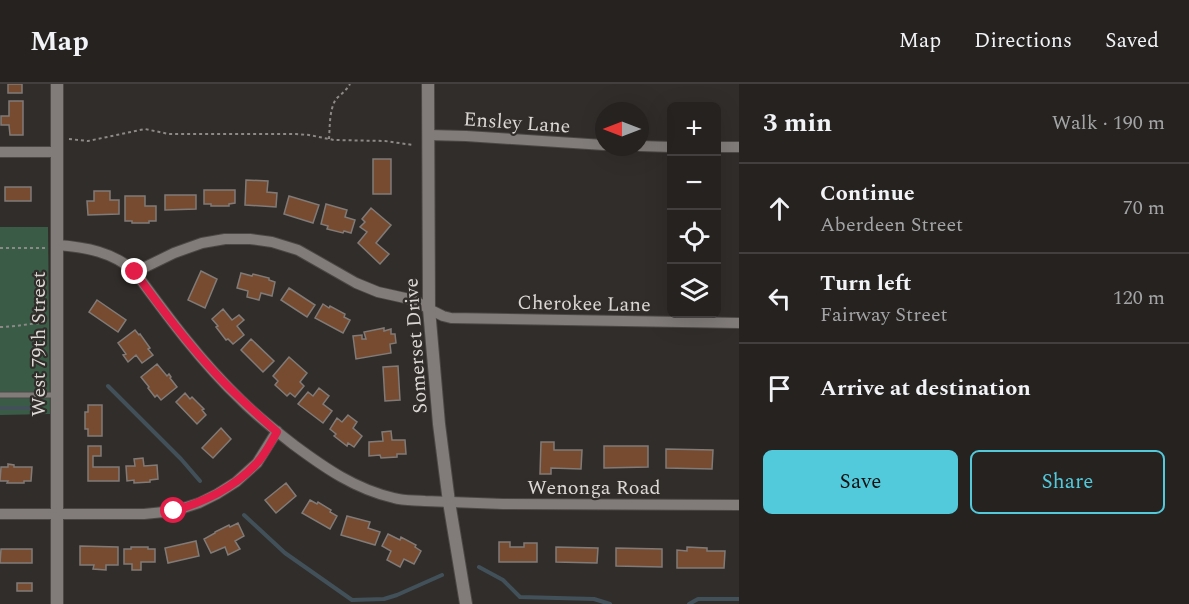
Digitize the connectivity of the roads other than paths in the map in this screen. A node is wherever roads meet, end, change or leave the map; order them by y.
1 (57, 84) edge
2 (428, 84) edge
3 (428, 135) junction
4 (595, 144) edge
5 (649, 146) edge
6 (667, 147) edge
7 (721, 147) edge
8 (739, 147) edge
9 (0, 152) edge
10 (57, 152) junction
11 (53, 247) junction
12 (135, 272) junction
13 (429, 309) junction
14 (739, 323) edge
15 (0, 395) edge
16 (57, 395) junction
17 (277, 432) junction
18 (448, 502) junction
19 (739, 505) edge
20 (0, 513) edge
21 (57, 514) junction
22 (57, 604) edge
23 (466, 604) edge

1 - 10 street, West 79th Street
2 - 3 street, Somerset Drive
3 - 4 street, Ensley Lane
3 - 13 street, Somerset Drive
5 - 6 street
7 - 8 street
9 - 10 street
10 - 11 street, West 79th Street
11 - 12 street, Wenonga Road
11 - 16 street, West 79th Street
12 - 13 street, Cherokee Lane
12 - 17 street, Wenonga Road
13 - 14 street, Cherokee Lane
13 - 18 street, Somerset Drive
15 - 16 lane
16 - 21 street, West 79th Street
17 - 18 street, Wenonga Road
17 - 21 street
18 - 19 street, Wenonga Road
18 - 23 street, Somerset Drive
20 - 21 street
21 - 22 street, West 79th Street

